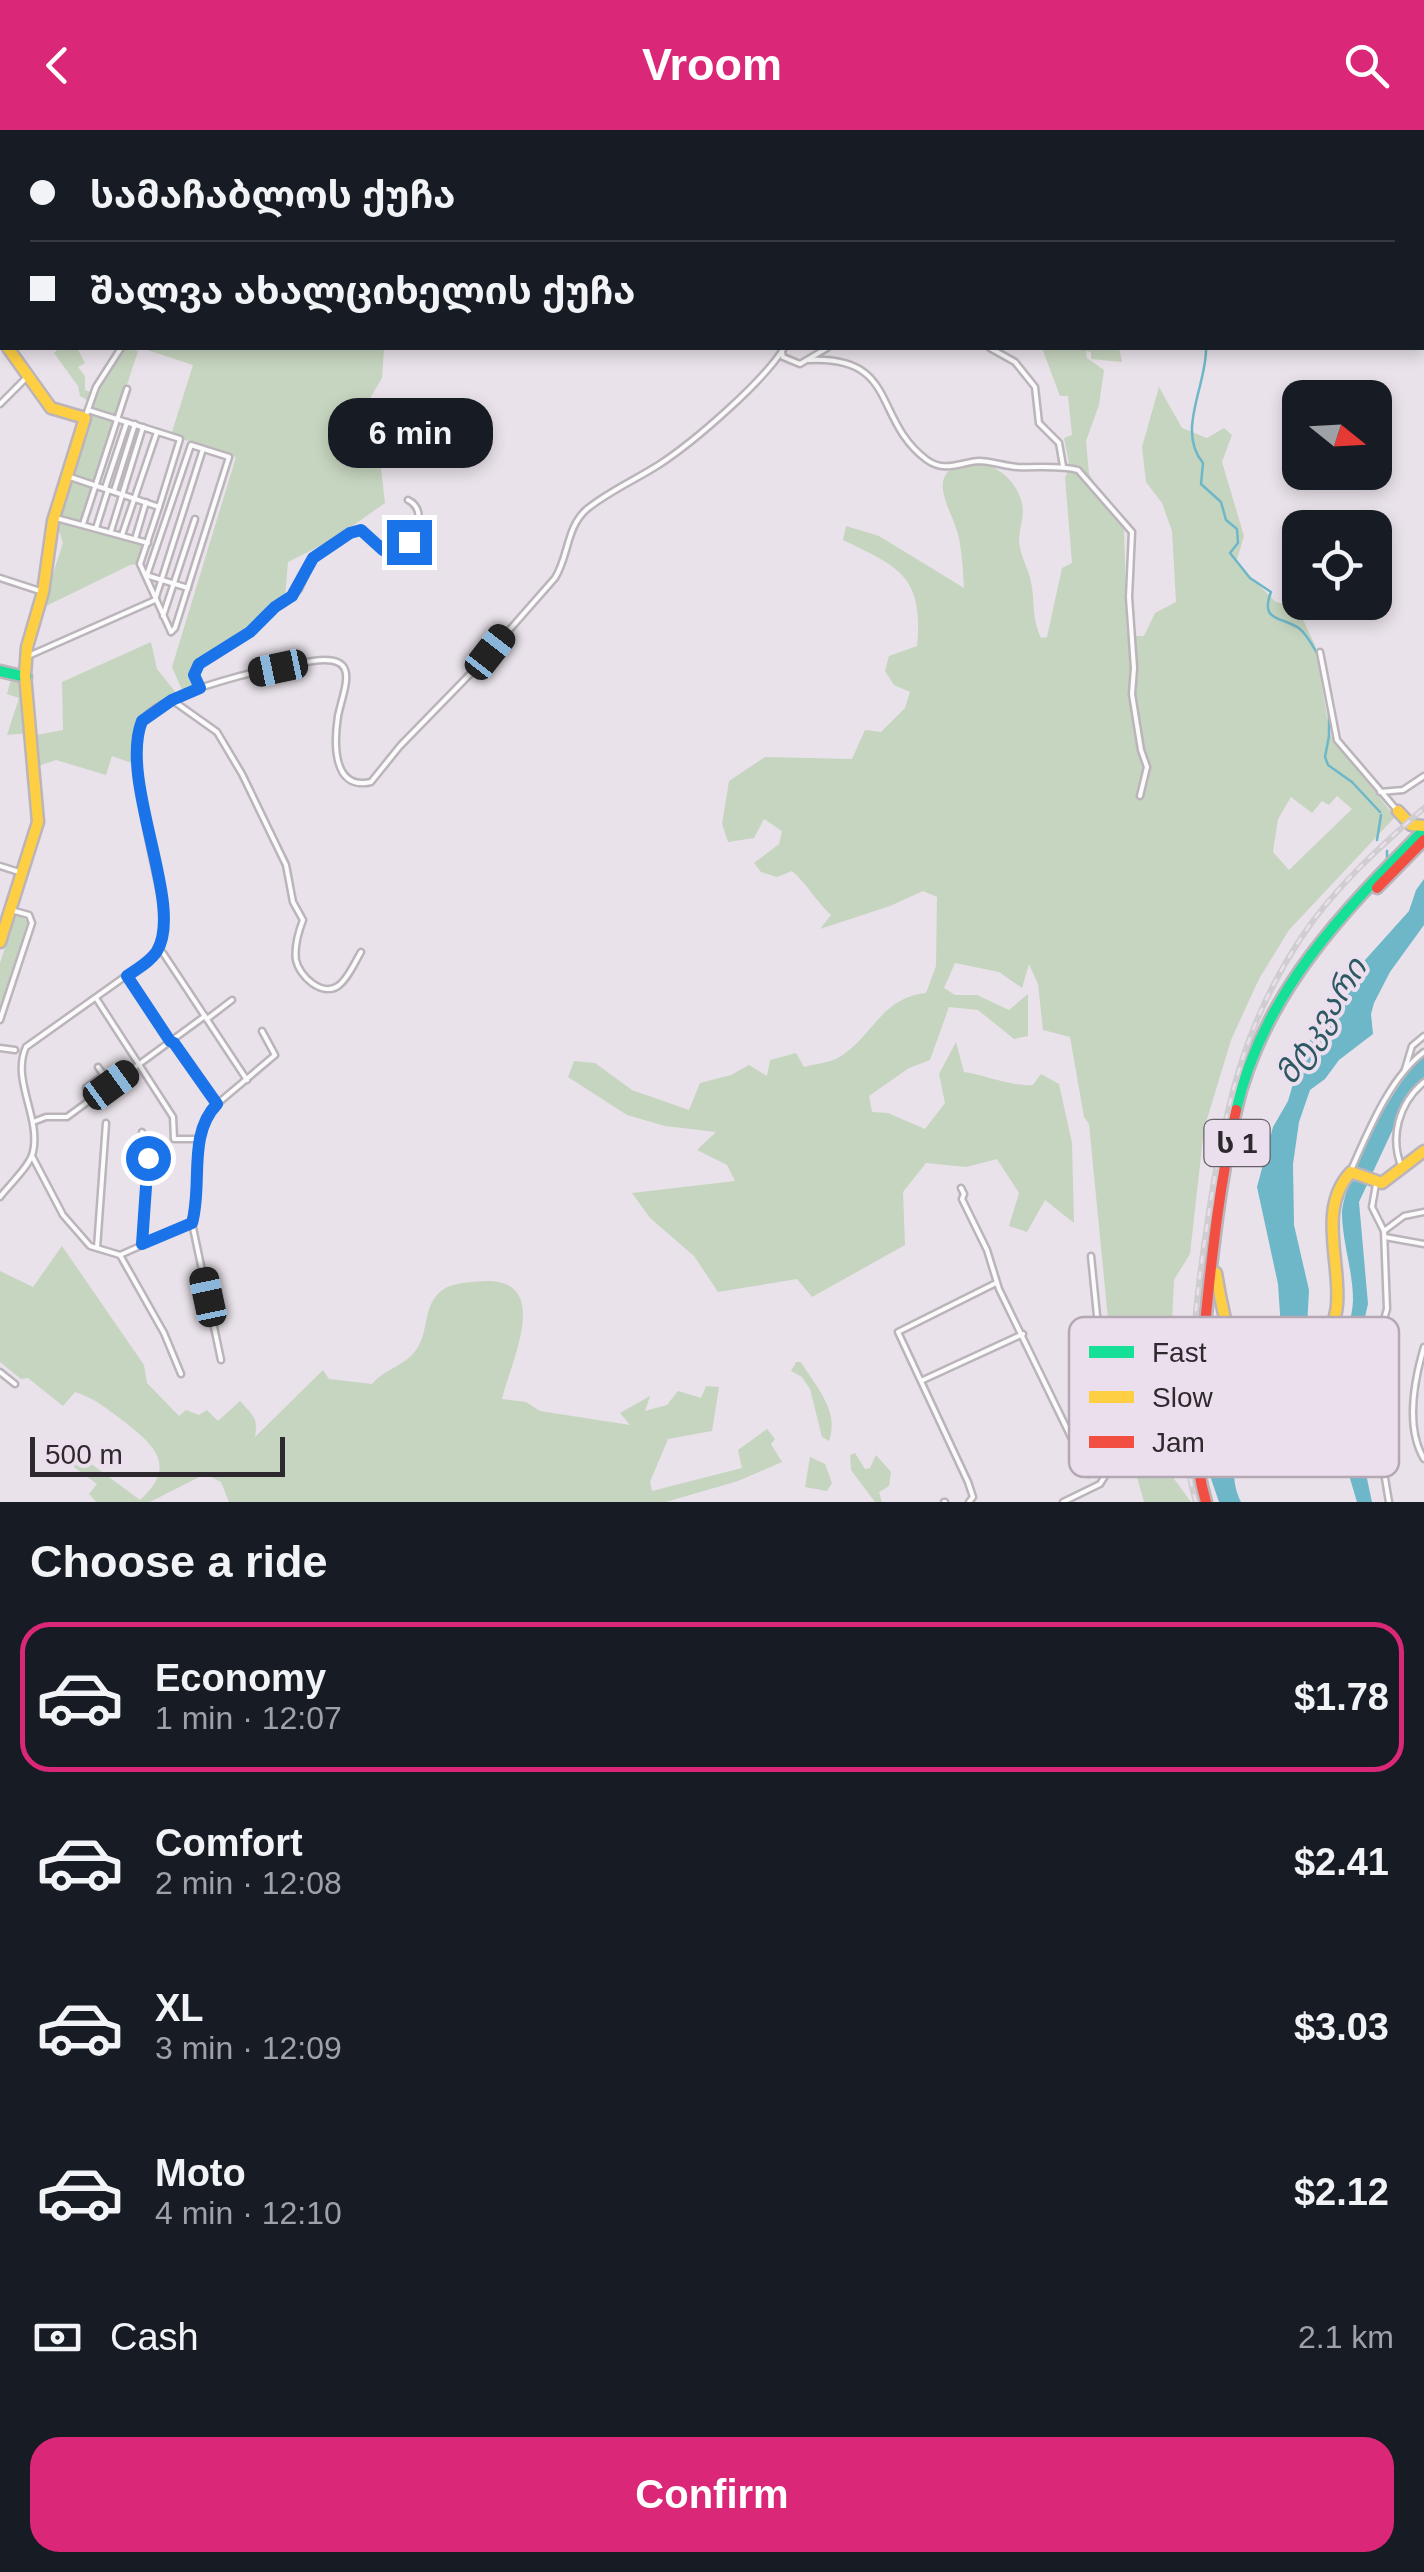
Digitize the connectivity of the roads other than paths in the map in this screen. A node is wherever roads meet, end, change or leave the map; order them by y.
1 (9, 350) edge
2 (120, 350) edge
3 (782, 350) edge
4 (783, 350) edge
5 (824, 350) edge
6 (994, 350) edge
7 (809, 360) junction
8 (28, 376) junction
9 (126, 389) dead end
10 (0, 404) edge
11 (67, 413) junction
12 (87, 414) junction
13 (117, 418) junction
14 (127, 422) junction
15 (135, 424) junction
16 (144, 427) junction
17 (157, 432) junction
18 (80, 436) junction
19 (203, 449) junction
20 (133, 461) junction
21 (144, 465) junction
22 (1063, 466) junction
23 (68, 476) junction
24 (181, 477) junction
25 (193, 480) junction
26 (95, 485) junction
27 (109, 490) junction
28 (122, 494) junction
29 (134, 498) junction
30 (408, 500) dead end
31 (146, 502) junction
32 (160, 507) junction
33 (54, 518) junction
34 (196, 519) dead end
35 (83, 524) junction
36 (96, 528) junction
37 (111, 531) junction
38 (122, 535) junction
39 (135, 539) junction
40 (148, 543) junction
41 (147, 576) junction
42 (0, 578) edge
43 (162, 580) junction
44 (174, 584) junction
45 (188, 588) junction
46 (43, 592) junction
47 (155, 600) junction
48 (163, 616) junction
49 (1320, 652) dead end
50 (26, 658) junction
51 (0, 670) edge
52 (26, 678) junction
53 (200, 688) junction
54 (172, 700) junction
55 (1424, 776) edge
56 (1380, 792) junction
57 (1140, 796) dead end
58 (1398, 811) joint
59 (1411, 825) junction
60 (1424, 828) edge
61 (1424, 840) edge
62 (1399, 854) junction
63 (0, 866) edge
64 (22, 874) junction
65 (11, 910) junction
66 (0, 942) edge
67 (361, 952) dead end
68 (162, 953) dead end
69 (127, 976) junction
70 (96, 998) junction
71 (232, 1000) dead end
72 (206, 1018) junction
73 (0, 1020) edge
74 (262, 1031) dead end
75 (1424, 1036) edge
76 (171, 1041) junction
77 (0, 1048) edge
78 (15, 1050) dead end
79 (1424, 1052) edge
80 (140, 1064) junction
81 (98, 1067) dead end
82 (1405, 1069) junction
83 (104, 1075) junction
84 (247, 1080) junction
85 (1424, 1082) edge
86 (111, 1085) junction
87 (86, 1088) dead end
88 (217, 1104) junction
89 (33, 1122) junction
90 (106, 1123) dead end
91 (142, 1132) dead end
92 (201, 1139) junction
93 (1424, 1151) edge
94 (32, 1156) junction
95 (1402, 1168) junction
96 (1352, 1172) junction
97 (1374, 1182) junction
98 (961, 1188) dead end
99 (0, 1198) edge
100 (1424, 1212) edge
101 (192, 1223) junction
102 (1384, 1234) junction
103 (142, 1244) junction
104 (1424, 1244) edge
105 (97, 1248) junction
106 (120, 1255) junction
107 (1091, 1256) dead end
108 (1216, 1273) junction
109 (996, 1284) junction
110 (1097, 1317) edge
111 (1207, 1317) edge
112 (1212, 1317) edge
113 (1225, 1317) edge
114 (1335, 1317) edge
115 (1384, 1317) edge
116 (1023, 1334) junction
117 (1424, 1347) edge
118 (221, 1360) dead end
119 (0, 1372) edge
120 (182, 1374) dead end
121 (921, 1381) junction
122 (15, 1384) dead end
123 (1415, 1423) junction
124 (1424, 1423) edge
125 (1069, 1430) edge
126 (1424, 1459) edge
127 (1104, 1477) edge
128 (1201, 1477) edge
129 (1204, 1477) edge
130 (1384, 1477) edge
131 (1065, 1501) edge
132 (969, 1502) edge
133 (1210, 1502) edge
134 (1389, 1502) edge

1 - 8 main road
2 - 12 street
3 - 53 street
4 - 7 street
5 - 7 street
6 - 22 street
7 - 22 street
8 - 10 street
8 - 11 main road
9 - 13 street
11 - 12 main road
11 - 18 main road
12 - 13 street
12 - 18 main road
13 - 14 street
13 - 26 street
14 - 15 street
14 - 27 street
15 - 16 street
15 - 27 street
16 - 17 street
16 - 20 street
17 - 21 street
17 - 32 street
18 - 23 main road
19 - 24 street
19 - 25 street
19 - 45 street
20 - 21 street
20 - 28 street
21 - 29 street
22 - 57 street
23 - 26 street
23 - 33 main road
24 - 25 street
24 - 41 street
25 - 43 street
26 - 27 street
26 - 35 street
27 - 28 street
27 - 36 street
28 - 29 street
28 - 37 street
29 - 31 street
29 - 38 street
30 - 53 street
31 - 32 street
31 - 39 street
32 - 40 street
33 - 35 street
33 - 46 main road
34 - 44 street
35 - 36 street
36 - 37 street
37 - 38 street
38 - 39 street
39 - 40 street
40 - 41 street
41 - 43 street
41 - 47 street
42 - 46 street
43 - 44 street
43 - 47 street
44 - 45 street
44 - 48 street
45 - 48 street
46 - 50 main road
47 - 48 street
47 - 50 street
49 - 56 street
50 - 52 main road
51 - 52 main road
52 - 64 main road
53 - 54 street
54 - 67 street
54 - 69 street
55 - 56 street
56 - 58 street
58 - 59 main road
59 - 60 main road
59 - 62 main road
60 - 62 main road, ს 1
61 - 108 main road, ს 1
62 - 111 main road, ს 1
63 - 64 street
64 - 65 main road
65 - 66 main road
65 - 73 street
68 - 72 street
69 - 70 street
69 - 76 street
70 - 80 street
70 - 89 street
71 - 72 street
72 - 76 street
72 - 84 street
74 - 84 street
75 - 82 street
76 - 80 street
76 - 88 street
77 - 78 street
79 - 82 street
80 - 86 street
80 - 92 street
81 - 83 street
82 - 96 street
83 - 86 street
83 - 87 street
84 - 88 street
85 - 95 street
86 - 89 street
88 - 92 street
89 - 94 street
90 - 105 street
91 - 103 street
92 - 101 street
93 - 95 main road
94 - 99 street
94 - 105 street
95 - 97 main road
96 - 97 main road
96 - 114 main road
97 - 102 street
98 - 109 street
100 - 102 street
101 - 103 street
101 - 118 street
102 - 104 street
102 - 115 street
103 - 106 street
105 - 106 street
106 - 120 street
107 - 110 street
108 - 112 main road, ს 1
108 - 113 main road
109 - 116 street
109 - 121 street
116 - 121 street
116 - 125 street
117 - 123 street
119 - 122 street
121 - 132 street
123 - 124 street
123 - 126 street
127 - 131 street
128 - 133 main road, ს 1
129 - 133 main road, ს 1
130 - 134 street

